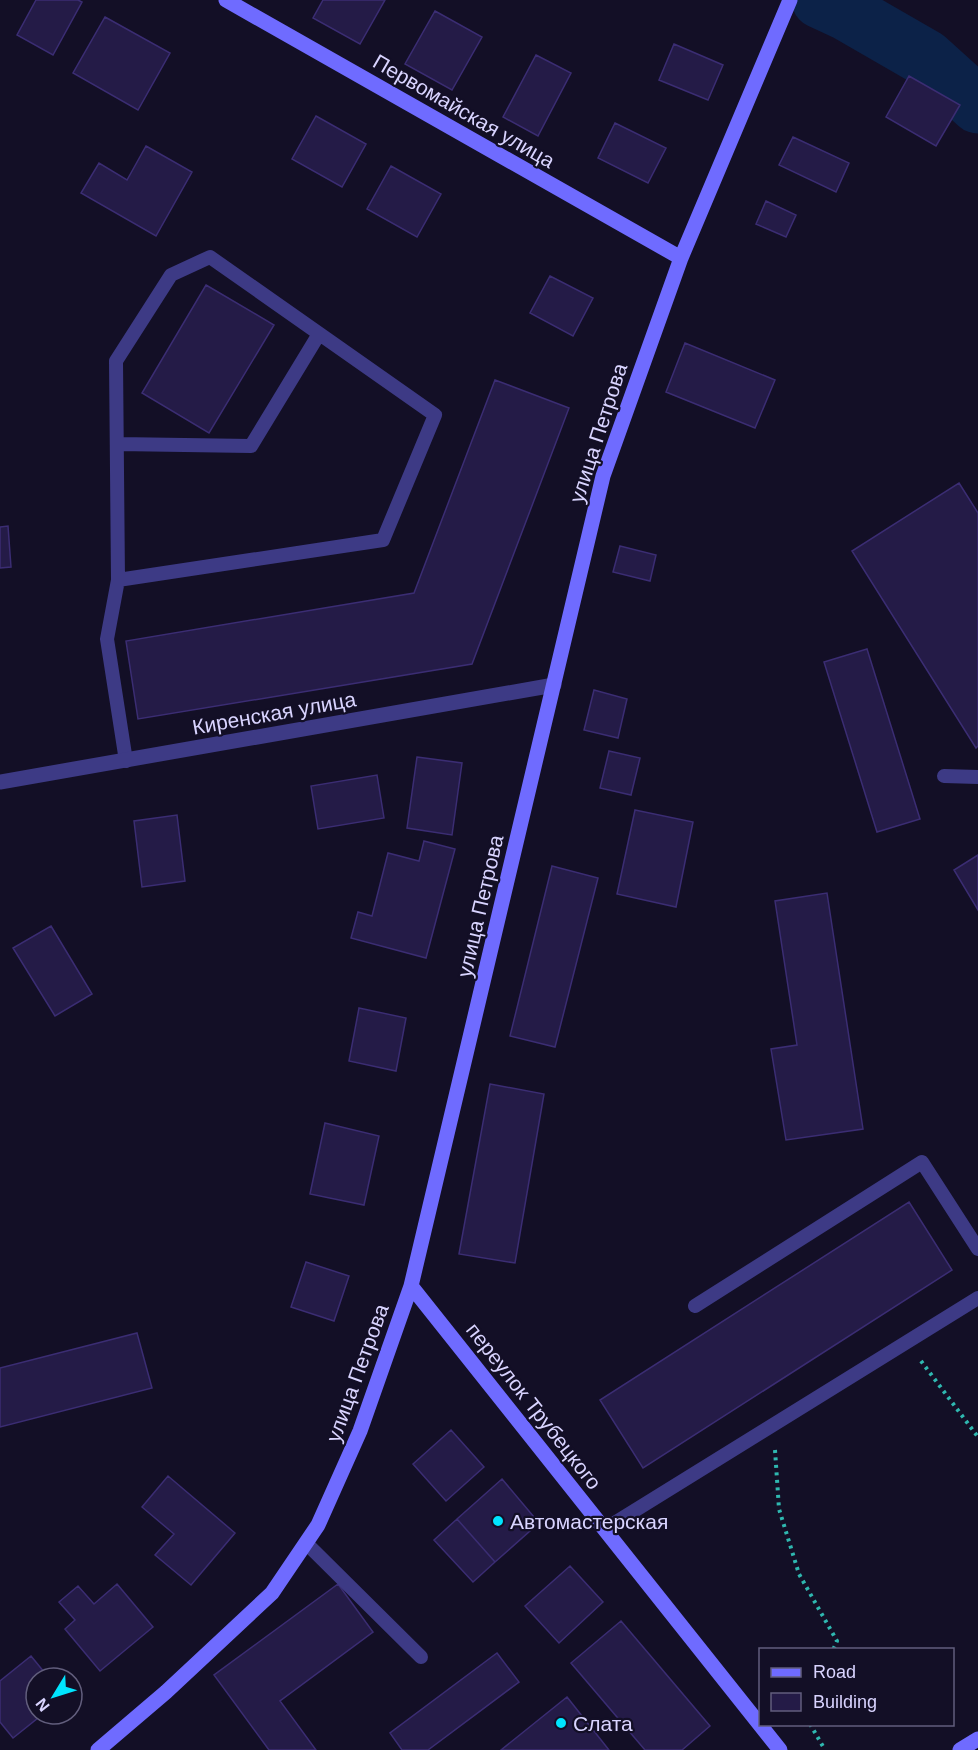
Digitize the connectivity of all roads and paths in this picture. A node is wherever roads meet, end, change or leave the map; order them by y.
1 (226, 0) edge
2 (790, 0) edge
3 (681, 258) junction
4 (319, 333) junction
5 (118, 444) junction
6 (118, 580) junction
7 (554, 685) junction
8 (126, 761) junction
9 (944, 776) dead end
10 (978, 777) edge
11 (0, 782) edge
12 (978, 1249) edge
13 (411, 1286) junction
14 (978, 1298) edge
15 (695, 1306) dead end
16 (907, 1342) junction
17 (772, 1426) junction
18 (978, 1437) edge
19 (605, 1530) junction
20 (306, 1543) junction
21 (834, 1648) edge
22 (422, 1657) dead end
23 (759, 1724) edge
24 (761, 1726) edge
25 (811, 1726) edge
26 (978, 1739) edge
27 (98, 1750) edge
28 (780, 1750) edge
29 (825, 1750) edge
30 (960, 1750) edge

1 - 3 street, Первомайская улица
2 - 3 street, улица Петрова
3 - 7 street, улица Петрова
4 - 5 lane
4 - 5 lane
4 - 6 lane
5 - 6 lane
6 - 8 lane
7 - 8 street, Киренская улица
7 - 13 street, улица Петрова
8 - 11 street, Киренская улица
9 - 10 lane
12 - 15 lane
13 - 19 street, переулок Трубецкого
13 - 20 street, улица Петрова
14 - 16 lane
16 - 17 lane
16 - 18 path
17 - 19 lane
17 - 21 path
19 - 23 street, переулок Трубецкого
20 - 22 lane
20 - 27 street, улица Петрова
24 - 28 street, переулок Трубецкого
25 - 29 path
26 - 30 street

